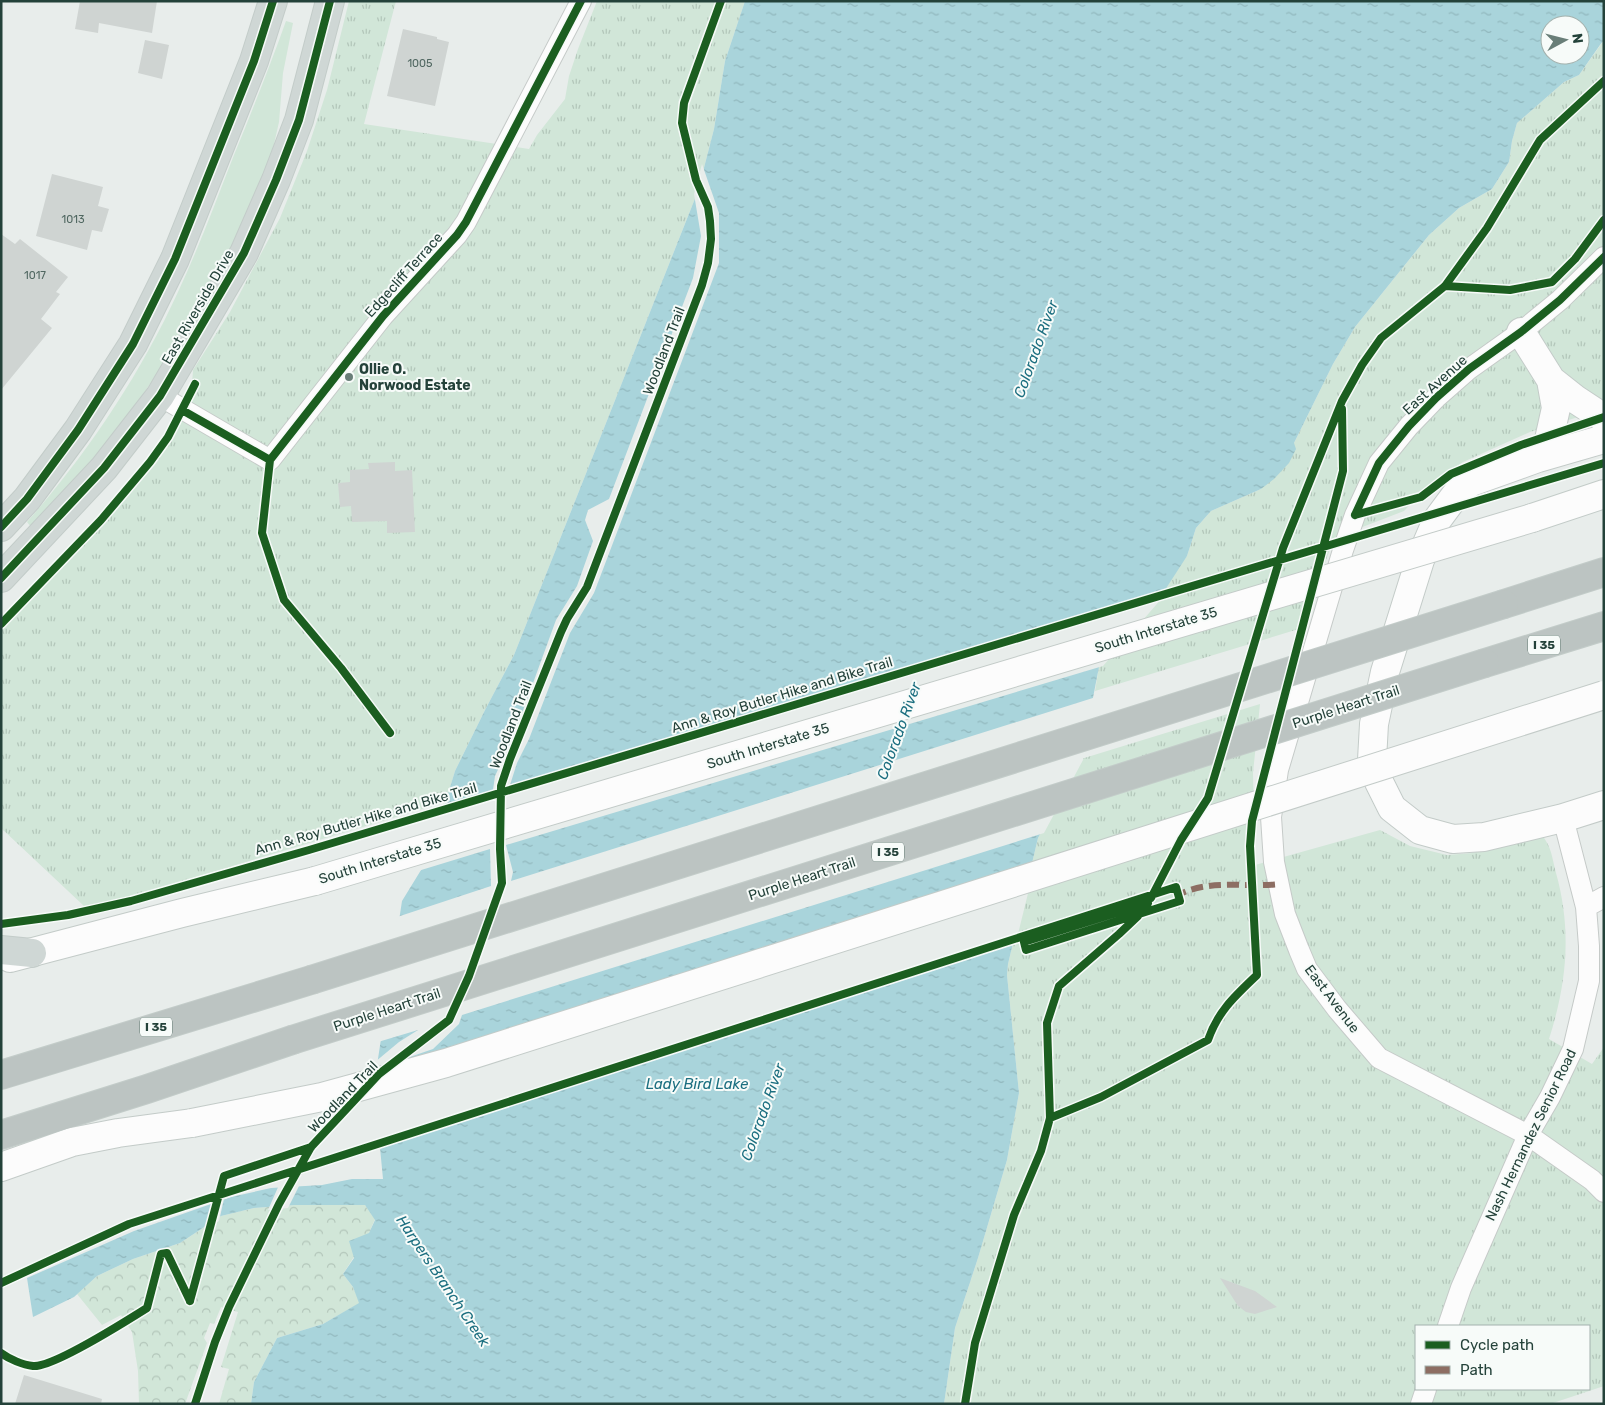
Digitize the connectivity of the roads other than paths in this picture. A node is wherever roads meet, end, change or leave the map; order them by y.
1 (274, 1) edge
2 (330, 1) edge
3 (581, 1) edge
4 (1604, 257) edge
5 (1521, 332) junction
6 (1551, 380) junction
7 (160, 396) junction
8 (1604, 418) edge
9 (1604, 438) edge
10 (1538, 458) junction
11 (1604, 494) edge
12 (1, 527) edge
13 (1604, 572) edge
14 (1, 578) edge
15 (1604, 626) edge
16 (1604, 695) edge
17 (1604, 805) edge
18 (1563, 818) junction
19 (1604, 897) edge
20 (1586, 907) junction
21 (1, 950) edge
22 (32, 953) junction
23 (1, 961) edge
24 (1, 1075) edge
25 (1, 1135) edge
26 (1528, 1135) junction
27 (1, 1167) edge
28 (1604, 1192) edge
29 (1448, 1325) edge
30 (1426, 1390) edge
31 (1421, 1404) edge

1 - 12 main road
2 - 7 main road, East Riverside Drive
3 - 7 street, Edgecliff Terrace
4 - 5 street, East Avenue
5 - 6 main road
5 - 26 street, East Avenue
6 - 8 main road
6 - 10 main road
7 - 14 main road, East Riverside Drive
9 - 10 main road
10 - 18 main road
11 - 22 main road, South Interstate 35, bridge
13 - 24 highway, I 35, bridge
15 - 25 highway, Purple Heart Trail / I 35, bridge
16 - 27 main road, bridge
17 - 18 main road
18 - 20 street, Nash Hernandez Senior Road
19 - 20 street
20 - 26 street, Nash Hernandez Senior Road
21 - 22 main road
22 - 23 main road, South Interstate 35
26 - 28 street, East Avenue
26 - 29 street, Nash Hernandez Senior Road
30 - 31 street

